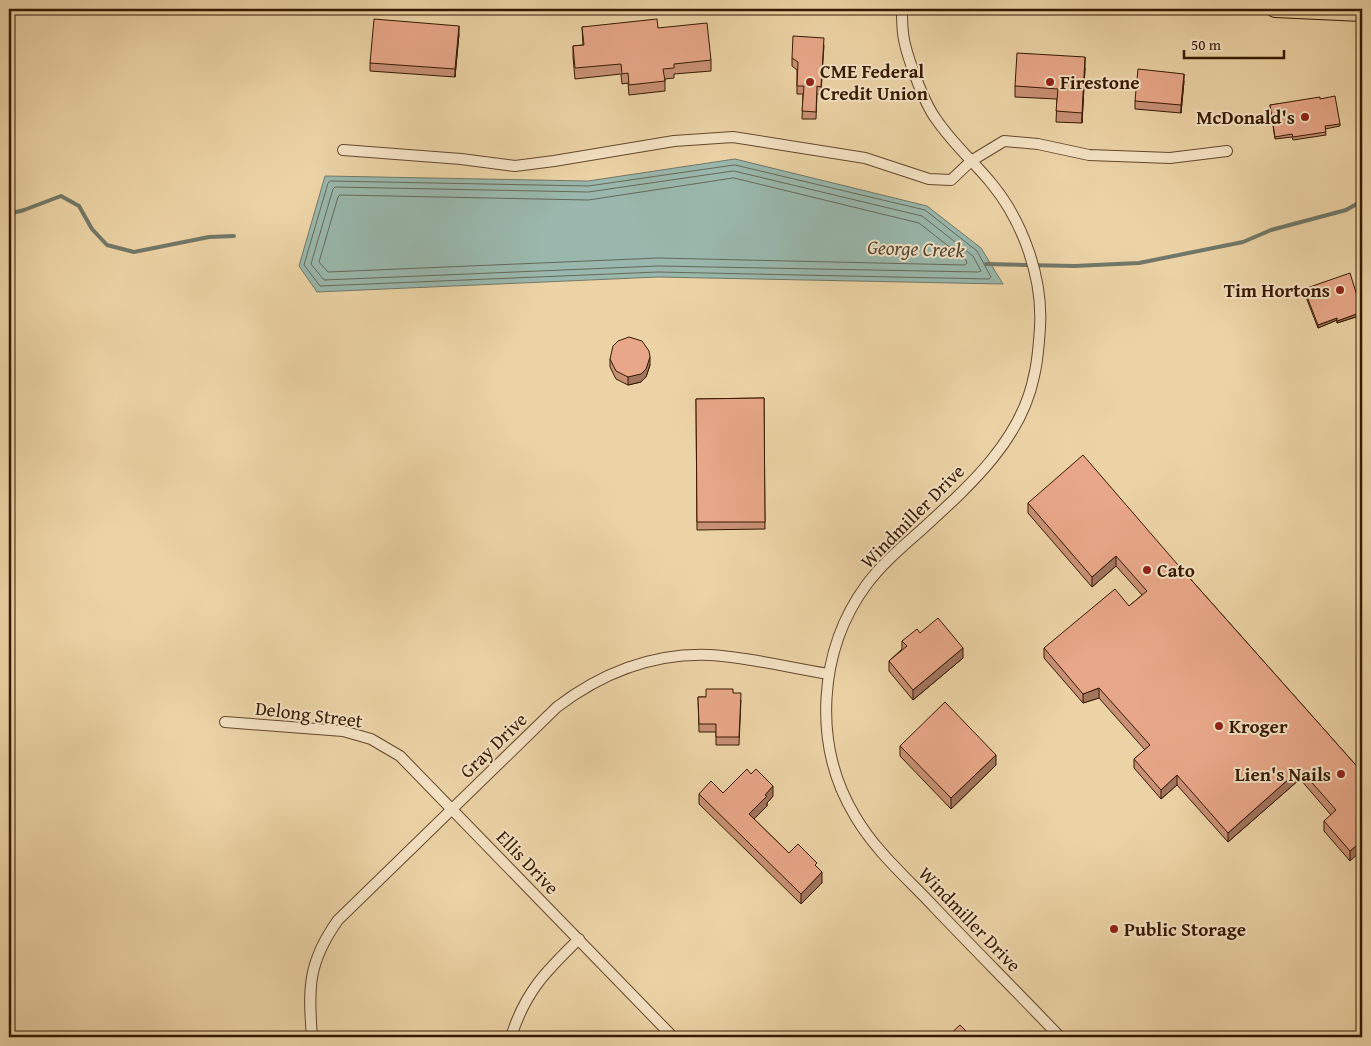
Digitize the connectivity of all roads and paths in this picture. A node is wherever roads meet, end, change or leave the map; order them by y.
1 (902, 9) edge
2 (1275, 9) edge
3 (1362, 13) edge
4 (344, 150) dead end
5 (1227, 151) dead end
6 (971, 161) junction
7 (829, 674) junction
8 (225, 722) dead end
9 (452, 808) junction
10 (579, 939) junction
11 (312, 1037) edge
12 (511, 1037) edge
13 (673, 1037) edge
14 (1060, 1037) edge

1 - 6 street, Windmiller Drive
2 - 3 main road
4 - 6 street
5 - 6 street
6 - 7 street, Windmiller Drive
7 - 9 street, Gray Drive
7 - 14 street, Windmiller Drive
8 - 9 street, Delong Street
9 - 10 street, Ellis Drive
9 - 11 street, Gray Drive
10 - 12 street
10 - 13 street

